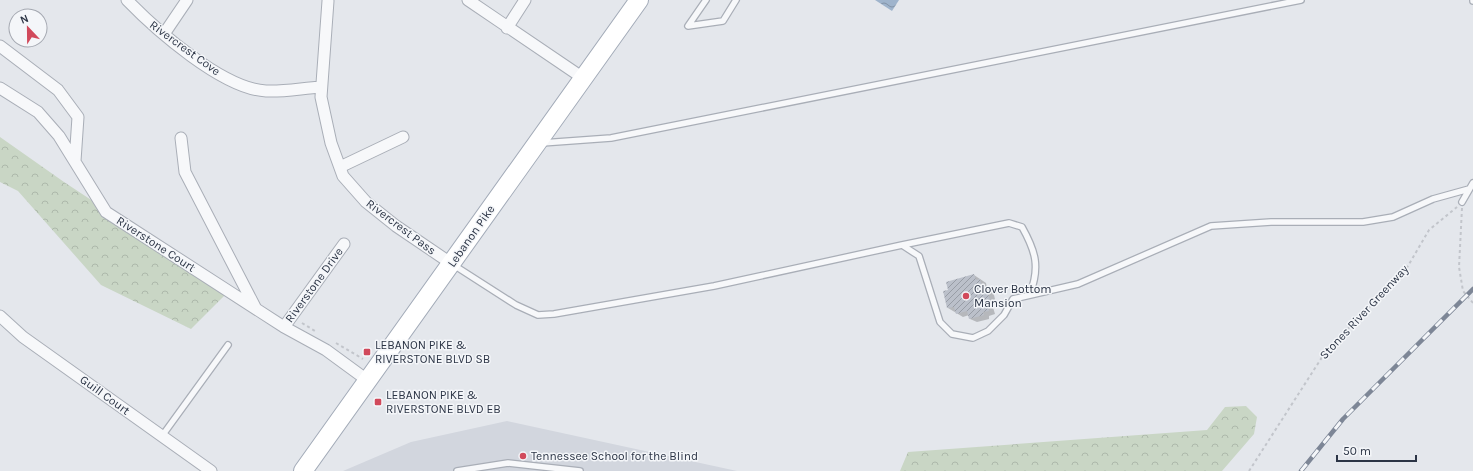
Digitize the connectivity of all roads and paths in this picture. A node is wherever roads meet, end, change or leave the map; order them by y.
1 (127, 0) edge
2 (187, 0) edge
3 (468, 0) edge
4 (525, 0) edge
5 (639, 0) edge
6 (706, 0) edge
7 (736, 0) edge
8 (1301, 0) edge
9 (328, 1) dead end
10 (507, 28) junction
11 (164, 34) junction
12 (0, 46) edge
13 (583, 78) junction
14 (321, 87) junction
15 (0, 88) edge
16 (402, 136) dead end
17 (181, 138) dead end
18 (536, 143) junction
19 (75, 161) junction
20 (340, 167) junction
21 (1473, 183) edge
22 (1470, 190) junction
23 (1462, 202) junction
24 (344, 244) dead end
25 (902, 245) junction
26 (452, 264) junction
27 (1030, 294) junction
28 (1473, 303) edge
29 (256, 308) junction
30 (0, 316) edge
31 (284, 327) junction
32 (228, 345) dead end
33 (368, 380) junction
34 (162, 436) junction
35 (211, 471) edge
36 (303, 471) edge
37 (457, 471) edge
38 (580, 471) edge
39 (1249, 471) edge

1 - 11 street, Rivercrest Cove
2 - 11 street
3 - 10 street
4 - 10 street
5 - 13 main road, Lebanon Pike
6 - 7 lane
8 - 18 lane
9 - 14 street, Rivercrest Pass
10 - 13 street
11 - 14 street, Rivercrest Cove
12 - 19 street
13 - 18 main road, Lebanon Pike
14 - 20 street, Rivercrest Pass
15 - 19 street, Riverstone Court
16 - 20 street
17 - 29 street, Riverstone Court
18 - 26 main road, Lebanon Pike
19 - 29 street, Riverstone Court
20 - 26 street, Rivercrest Pass
21 - 22 lane
22 - 23 lane
22 - 27 lane
23 - 28 path
23 - 39 path, Stones River Greenway
24 - 31 street, Riverstone Drive
25 - 26 lane
25 - 27 lane
25 - 27 lane
26 - 33 main road, Lebanon Pike
29 - 31 street, Riverstone Court
30 - 34 street, Guill Court
31 - 33 street, Riverstone Court
32 - 34 lane
33 - 36 main road, Lebanon Pike
34 - 35 street, Guill Court
37 - 38 lane

